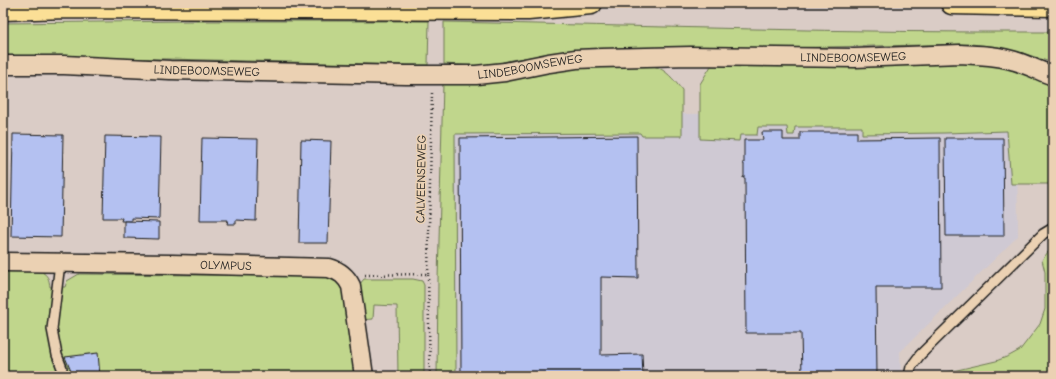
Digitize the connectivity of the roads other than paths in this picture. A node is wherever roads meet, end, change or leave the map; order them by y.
1 (591, 3) edge
2 (952, 3) edge
3 (1053, 5) edge
4 (3, 9) edge
5 (3, 65) edge
6 (1053, 76) edge
7 (1053, 228) edge
8 (3, 262) edge
9 (60, 263) junction
10 (62, 368) dead end
11 (364, 376) edge
12 (910, 376) edge

1 - 4 highway
2 - 3 highway
5 - 6 street, LINDEBOOMSEWEG
7 - 12 lane
8 - 9 street, OLYMPUS
9 - 10 lane
9 - 11 street, OLYMPUS

